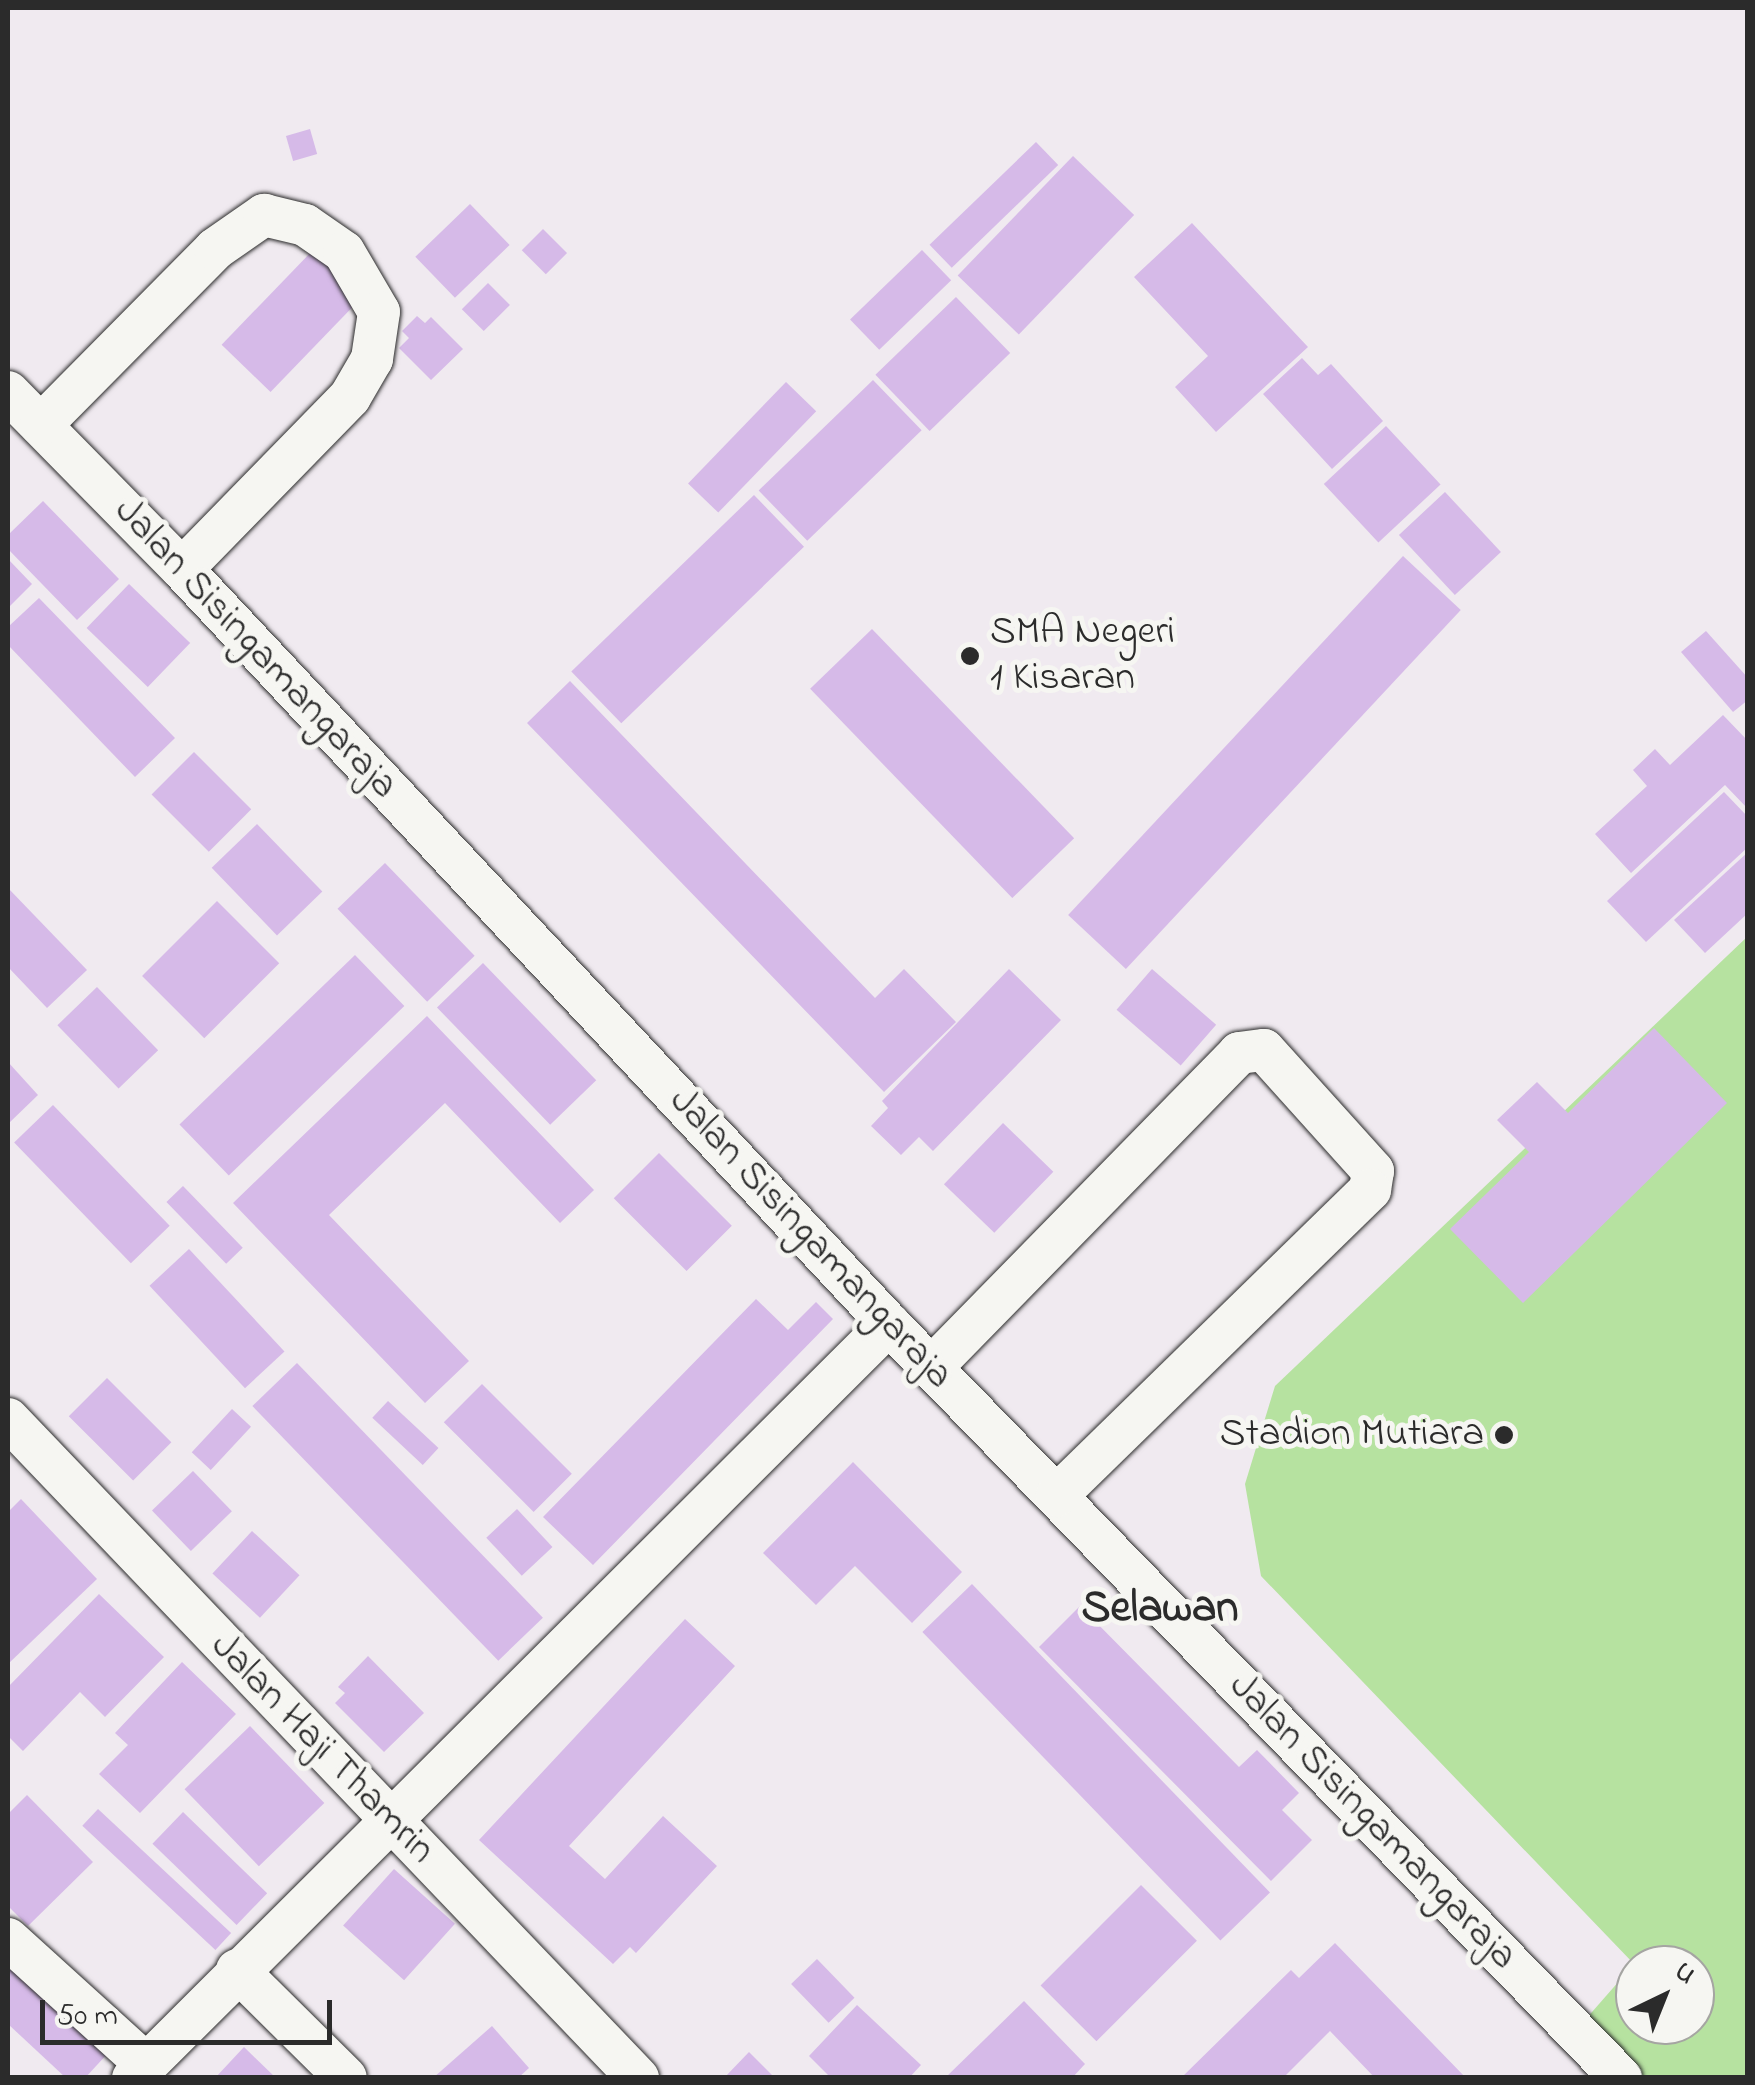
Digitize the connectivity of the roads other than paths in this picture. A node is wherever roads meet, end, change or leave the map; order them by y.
1 (8, 392) edge
2 (41, 425) junction
3 (182, 569) junction
4 (889, 1324) junction
5 (932, 1368) junction
6 (8, 1419) edge
7 (1056, 1496) junction
8 (388, 1820) junction
9 (8, 1939) edge
10 (237, 1970) junction
11 (139, 2071) edge
12 (346, 2078) edge
13 (638, 2078) edge
14 (1621, 2078) edge

1 - 2 street, Jalan Sisingamangaraja
2 - 3 street, Jalan Sisingamangaraja
2 - 3 street
3 - 4 street, Jalan Sisingamangaraja
4 - 5 street, Jalan Sisingamangaraja
4 - 8 street
5 - 7 street, Jalan Sisingamangaraja
5 - 7 street
6 - 8 street, Jalan Haji Thamrin
7 - 14 street, Jalan Sisingamangaraja
8 - 10 street
8 - 13 street, Jalan Haji Thamrin
9 - 11 street
10 - 11 street
10 - 12 street

